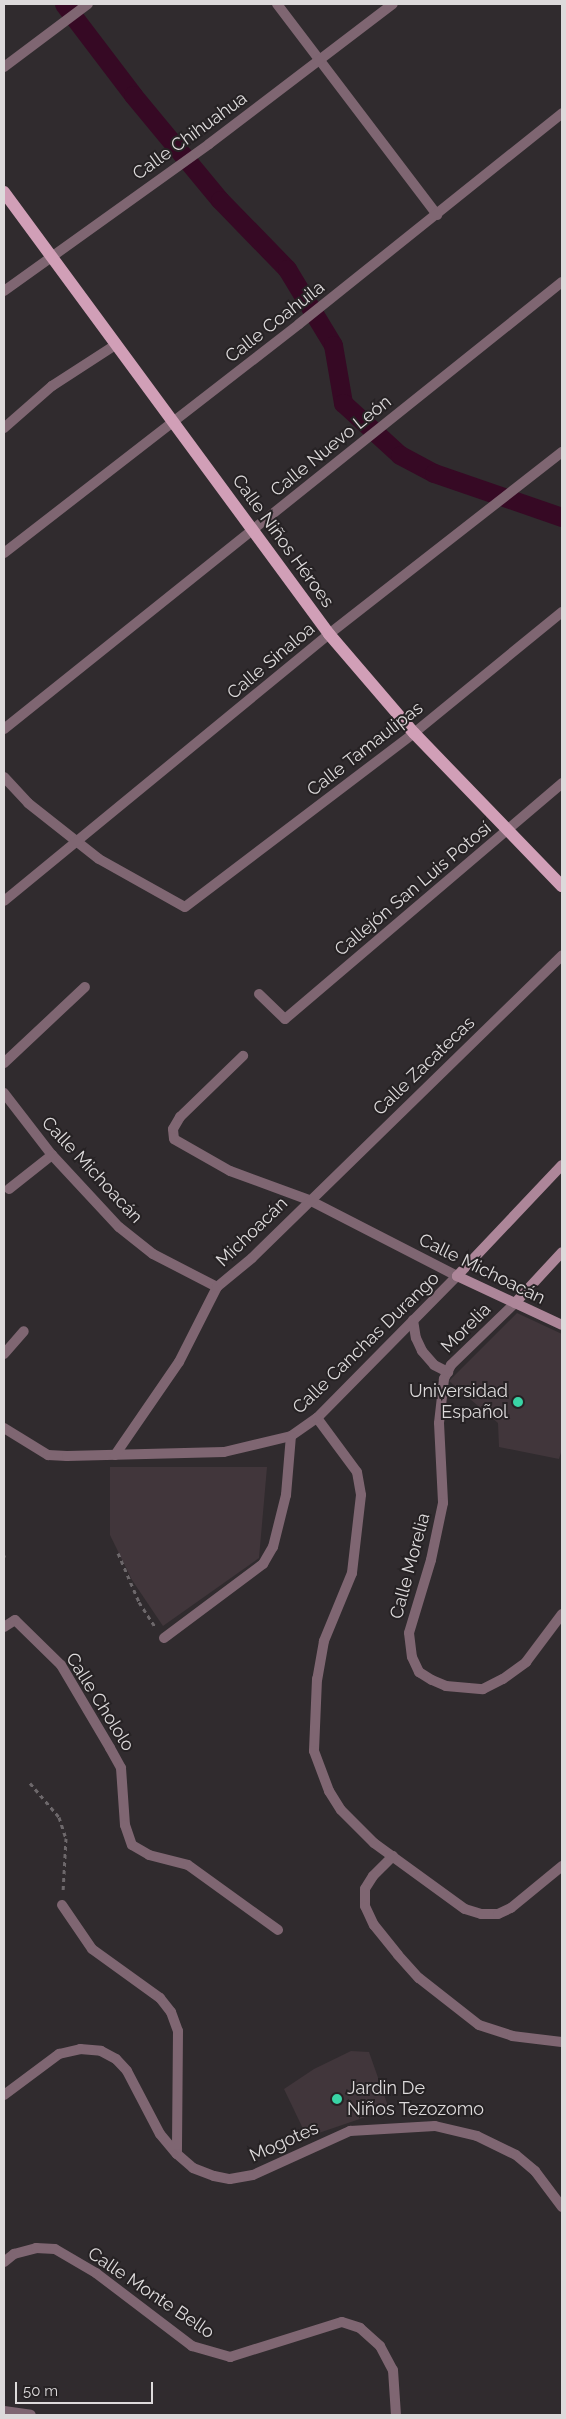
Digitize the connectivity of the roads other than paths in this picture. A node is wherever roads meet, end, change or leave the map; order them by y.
1 (88, 4) edge
2 (277, 4) edge
3 (393, 4) edge
4 (320, 60) junction
5 (4, 67) edge
6 (562, 113) edge
7 (4, 192) edge
8 (437, 215) junction
9 (53, 257) junction
10 (562, 282) edge
11 (4, 291) edge
12 (117, 344) junction
13 (172, 420) junction
14 (4, 428) edge
15 (562, 452) edge
16 (254, 531) junction
17 (4, 553) edge
18 (562, 612) edge
19 (329, 634) junction
20 (4, 729) edge
21 (414, 733) junction
22 (4, 777) edge
23 (562, 783) edge
24 (506, 832) junction
25 (78, 842) junction
26 (562, 886) edge
27 (4, 901) edge
28 (562, 955) edge
29 (85, 986) dead end
30 (259, 994) dead end
31 (243, 1056) dead end
32 (4, 1063) edge
33 (4, 1093) edge
34 (52, 1155) junction
35 (562, 1165) edge
36 (10, 1189) dead end
37 (309, 1200) junction
38 (562, 1252) edge
39 (457, 1276) junction
40 (217, 1287) junction
41 (515, 1303) junction
42 (413, 1320) junction
43 (562, 1325) edge
44 (24, 1331) dead end
45 (4, 1354) edge
46 (446, 1375) junction
47 (317, 1418) junction
48 (4, 1428) edge
49 (291, 1436) junction
50 (115, 1455) junction
51 (562, 1614) edge
52 (4, 1627) edge
53 (164, 1638) road end
54 (393, 1856) junction
55 (562, 1866) edge
56 (62, 1905) road end
57 (278, 1930) dead end
58 (562, 2042) edge
59 (4, 2095) edge
60 (177, 2154) junction
61 (562, 2207) edge
62 (4, 2262) edge
63 (4, 2411) edge
64 (31, 2415) edge
65 (396, 2415) edge

1 - 5 street
2 - 4 street
3 - 4 street, Calle Chihuahua
4 - 8 street
4 - 9 street, Calle Chihuahua
6 - 8 street, Calle Coahuila
7 - 9 main road, Calle Niños Héroes
8 - 13 street, Calle Coahuila
9 - 11 street, Calle Chihuahua
9 - 12 main road, Calle Niños Héroes
10 - 16 street, Calle Nuevo León
12 - 13 main road, Calle Niños Héroes
12 - 14 street
13 - 16 main road, Calle Niños Héroes
13 - 17 street, Calle Coahuila
15 - 19 street, Calle Sinaloa
16 - 19 main road, Calle Niños Héroes
16 - 20 street, Calle Nuevo León
18 - 21 street, Calle Tamaulipas
19 - 21 main road, Calle Niños Héroes
19 - 25 street, Calle Sinaloa
21 - 24 main road, Calle Niños Héroes
21 - 25 street, Calle Tamaulipas
22 - 25 street
23 - 24 street, Callejón San Luis Potosí
24 - 26 main road, Calle Niños Héroes
24 - 30 street, Callejón San Luis Potosí
25 - 27 street, Calle Sinaloa
28 - 37 street, Calle Zacatecas
29 - 32 street
31 - 37 street, Calle Michoacán
33 - 34 street, Calle Michoacán
34 - 36 street
34 - 40 street, Calle Michoacán
35 - 39 street, Calle Canchas Durango
37 - 39 street, Calle Michoacán
37 - 40 street, Michoacán
38 - 41 street
39 - 41 street, Calle Michoacán
39 - 42 street, Calle Canchas Durango
40 - 50 street
41 - 43 street, Calle Michoacán
41 - 46 street, Morelia
42 - 46 street
42 - 47 street, Calle Canchas Durango
44 - 45 street
46 - 51 street, Calle Morelia
47 - 49 street, Calle Canchas Durango
47 - 54 street
48 - 50 street, Calle Canchas Durango
49 - 50 street, Calle Canchas Durango
49 - 53 street
52 - 57 street, Calle Chololo
54 - 55 street
54 - 58 street
56 - 60 street
59 - 60 street, Mogotes
60 - 61 street, Mogotes
62 - 65 street, Calle Monte Bello
63 - 64 street

